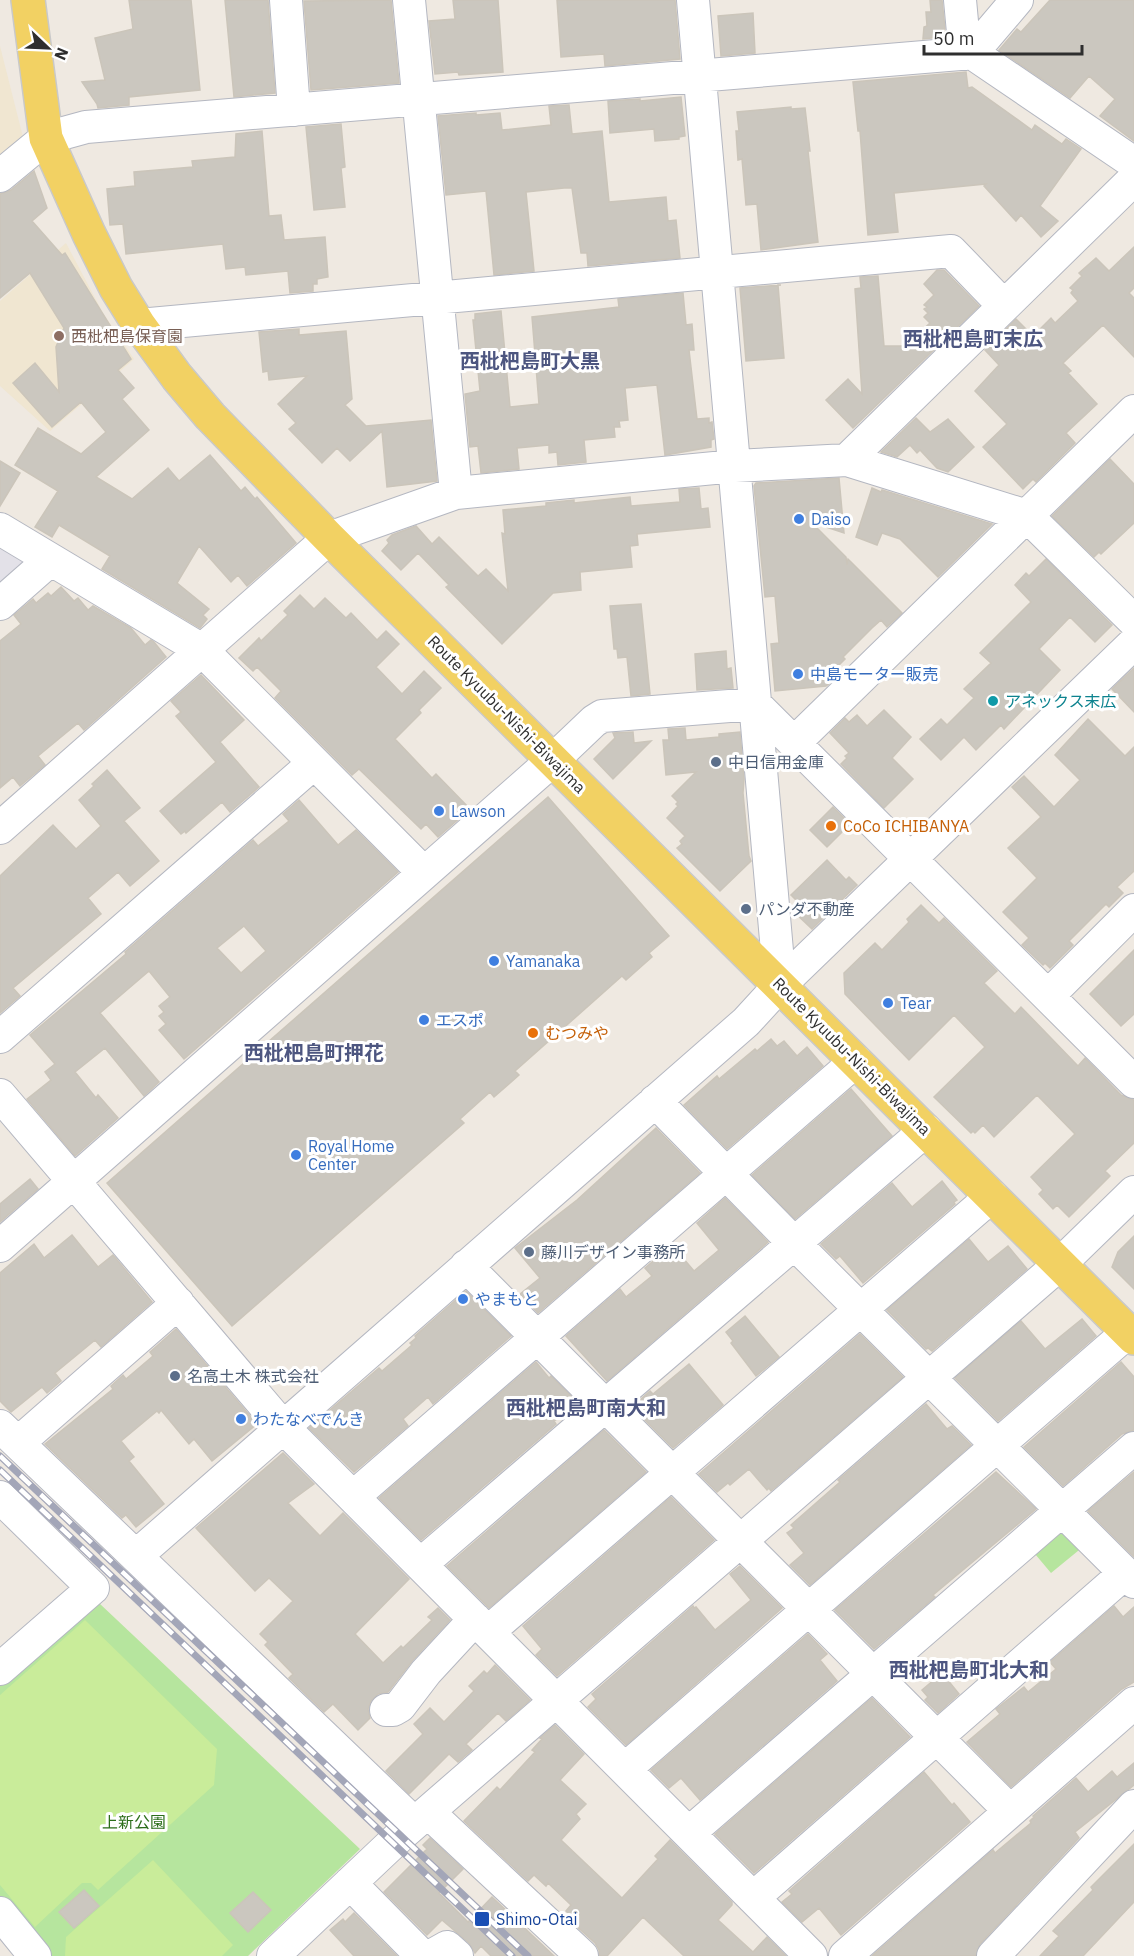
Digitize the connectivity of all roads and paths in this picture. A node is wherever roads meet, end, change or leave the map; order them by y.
1 (28, 0) edge
2 (286, 0) edge
3 (409, 0) edge
4 (693, 0) edge
5 (960, 0) edge
6 (1017, 0) edge
7 (968, 54) junction
8 (699, 77) junction
9 (418, 100) junction
10 (294, 110) junction
11 (46, 138) junction
12 (1134, 163) edge
13 (0, 176) edge
14 (1134, 179) edge
15 (718, 273) junction
16 (437, 298) junction
17 (1004, 306) junction
18 (139, 325) junction
19 (1134, 411) edge
20 (847, 460) junction
21 (735, 466) junction
22 (456, 493) junction
23 (1027, 516) junction
24 (0, 529) edge
25 (329, 538) junction
26 (50, 560) junction
27 (0, 604) edge
28 (1134, 621) edge
29 (1134, 643) edge
30 (202, 650) junction
31 (755, 704) junction
32 (794, 743) junction
33 (553, 760) junction
34 (314, 763) junction
35 (0, 828) edge
36 (910, 859) junction
37 (424, 873) junction
38 (1134, 910) edge
39 (780, 985) junction
40 (1048, 996) junction
41 (0, 1037) edge
42 (856, 1061) junction
43 (1134, 1082) edge
44 (0, 1095) edge
45 (655, 1101) junction
46 (926, 1130) junction
47 (726, 1174) junction
48 (74, 1181) junction
49 (1134, 1192) edge
50 (992, 1196) junction
51 (795, 1244) junction
52 (0, 1246) edge
53 (1060, 1264) junction
54 (466, 1266) junction
55 (178, 1303) junction
56 (861, 1309) junction
57 (1131, 1335) edge
58 (537, 1338) junction
59 (929, 1378) junction
60 (605, 1406) junction
61 (283, 1427) junction
62 (9, 1435) edge
63 (997, 1446) junction
64 (1134, 1448) edge
65 (671, 1473) junction
66 (0, 1497) edge
67 (353, 1497) junction
68 (1063, 1510) junction
69 (739, 1542) junction
70 (136, 1556) junction
71 (421, 1564) junction
72 (1130, 1576) edge
73 (808, 1610) junction
74 (481, 1625) junction
75 (0, 1669) edge
76 (873, 1674) junction
77 (556, 1700) junction
78 (1134, 1703) edge
79 (386, 1710) dead end
80 (936, 1738) junction
81 (625, 1769) junction
82 (1134, 1805) edge
83 (1010, 1811) junction
84 (421, 1818) junction
85 (689, 1833) junction
86 (350, 1883) junction
87 (753, 1898) junction
88 (0, 1913) edge
89 (36, 1956) edge
90 (273, 1956) edge
91 (422, 1956) edge
92 (431, 1956) edge
93 (457, 1956) edge
94 (582, 1956) edge
95 (811, 1956) edge
96 (845, 1956) edge
97 (993, 1956) edge

1 - 11 main road, Route Kyuubu-Nishi-Biwajima
2 - 10 street
3 - 9 street
4 - 8 street
5 - 7 street
6 - 7 street
7 - 8 street
7 - 12 street
8 - 9 street
8 - 15 street
9 - 10 street
9 - 16 street
10 - 11 street
11 - 13 street
11 - 18 main road, Route Kyuubu-Nishi-Biwajima
14 - 17 street
15 - 16 street
15 - 17 street
15 - 21 street
16 - 18 street
16 - 22 street
17 - 20 street
18 - 25 main road, Route Kyuubu-Nishi-Biwajima
19 - 23 street
20 - 21 street
20 - 23 street
21 - 22 street
21 - 31 street
22 - 25 street
23 - 28 street
23 - 32 street
24 - 26 street
25 - 30 street
25 - 33 main road, Route Kyuubu-Nishi-Biwajima
26 - 27 street
26 - 30 street
29 - 36 street
30 - 34 street
30 - 35 street
31 - 32 street
31 - 33 street
31 - 39 street
32 - 36 street
33 - 37 street
33 - 39 main road, Route Kyuubu-Nishi-Biwajima
34 - 37 street
34 - 41 street
36 - 39 street
36 - 40 street
37 - 48 street
38 - 40 street
39 - 42 main road, Route Kyuubu-Nishi-Biwajima
39 - 45 street
40 - 43 street
42 - 46 main road, Route Kyuubu-Nishi-Biwajima
42 - 47 street
44 - 48 street
45 - 47 street
45 - 54 street
46 - 50 main road, Route Kyuubu-Nishi-Biwajima
46 - 51 street
47 - 51 street
47 - 58 street
48 - 52 street
48 - 55 street
49 - 53 street
50 - 53 main road, Route Kyuubu-Nishi-Biwajima
50 - 56 street
51 - 56 street
51 - 60 street
53 - 57 main road, Route Kyuubu-Nishi-Biwajima
53 - 59 street
54 - 58 street
54 - 61 street
55 - 61 street
55 - 62 street
56 - 59 street
56 - 65 street
57 - 63 street
58 - 60 street
58 - 67 street
59 - 63 street
59 - 69 street
60 - 65 street
60 - 71 street
61 - 67 street
61 - 70 street
62 - 70 street
63 - 68 street
63 - 73 street
64 - 68 street
65 - 69 street
65 - 74 street
66 - 75 street
67 - 71 street
68 - 72 street
68 - 76 street
69 - 73 street
69 - 77 street
70 - 84 street
71 - 74 street
72 - 80 street
73 - 76 street
73 - 81 street
74 - 77 street
74 - 79 street
76 - 80 street
76 - 85 street
77 - 81 street
77 - 84 street
78 - 83 street
80 - 83 street
80 - 87 street
81 - 85 street
82 - 97 street
83 - 96 street
84 - 86 street
84 - 94 street
85 - 87 street
86 - 90 street
86 - 91 street
87 - 95 street
88 - 89 street
92 - 93 street

